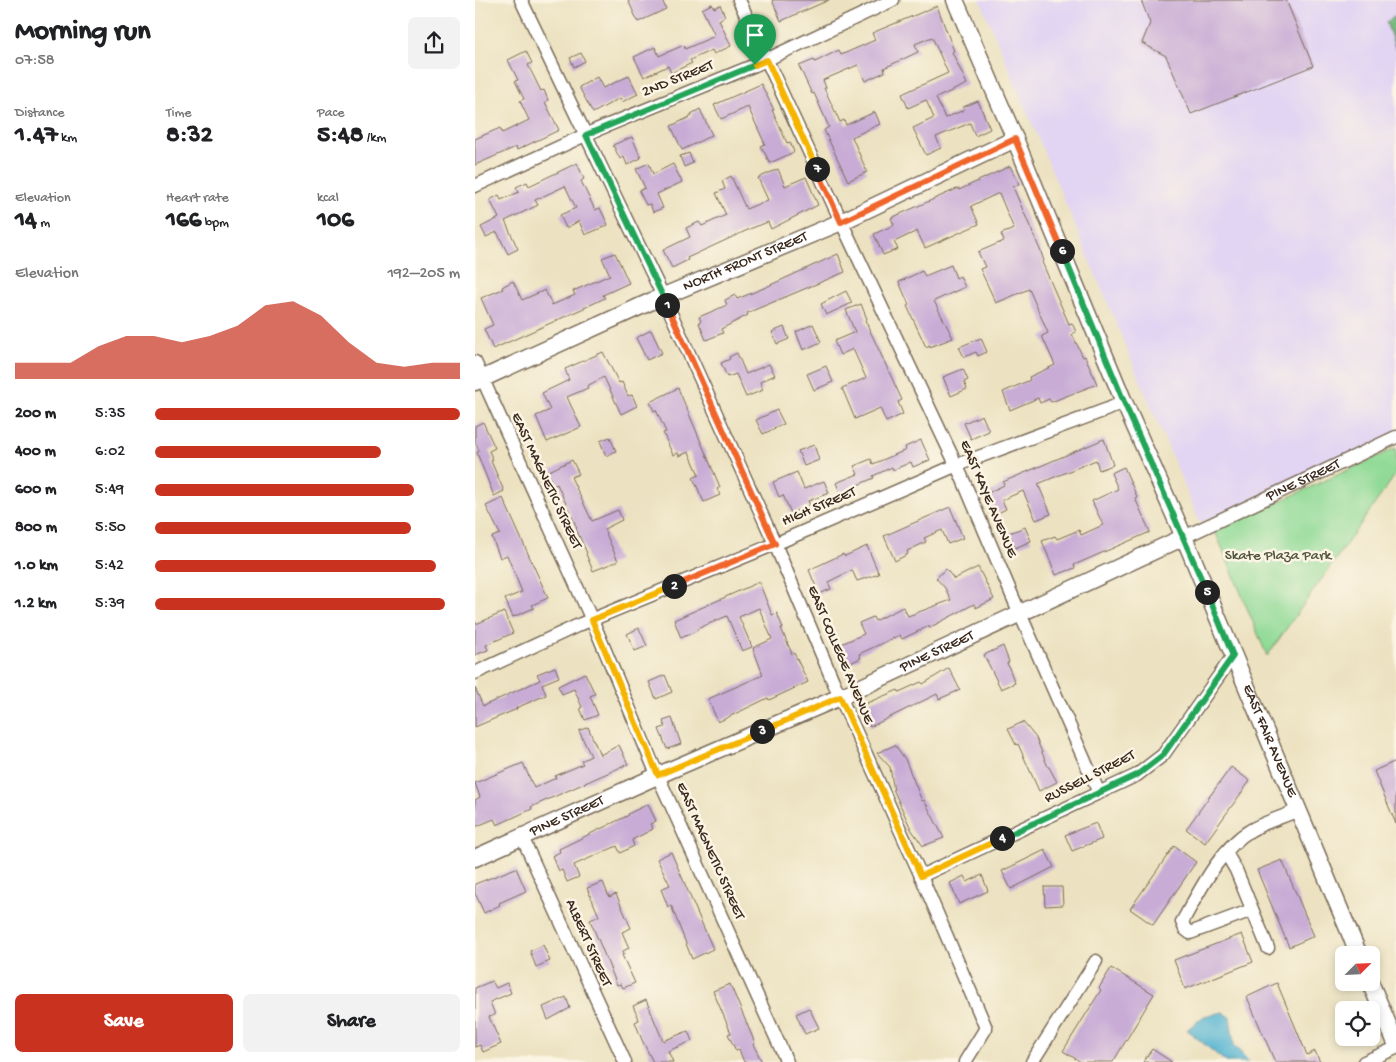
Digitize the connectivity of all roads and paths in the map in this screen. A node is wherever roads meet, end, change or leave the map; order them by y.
1 (521, 0) edge
2 (739, 0) edge
3 (893, 0) edge
4 (955, 0) edge
5 (767, 60) junction
6 (586, 135) junction
7 (1015, 139) junction
8 (475, 186) edge
9 (841, 222) junction
10 (663, 296) junction
11 (475, 362) edge
12 (479, 381) edge
13 (1124, 402) junction
14 (1396, 437) edge
15 (957, 465) junction
16 (1184, 537) junction
17 (775, 544) junction
18 (1020, 613) junction
19 (592, 620) junction
20 (1233, 656) junction
21 (475, 673) edge
22 (840, 697) junction
23 (658, 775) junction
24 (1099, 793) junction
25 (1298, 810) junction
26 (522, 837) junction
27 (1226, 853) junction
28 (475, 858) edge
29 (921, 876) junction
30 (1252, 910) junction
31 (1355, 946) edge
32 (1267, 948) dead end
33 (1096, 961) dead end
34 (1374, 991) edge
35 (1396, 1043) edge
36 (1396, 1048) edge
37 (625, 1062) edge
38 (787, 1062) edge
39 (965, 1062) edge
40 (1032, 1062) edge
41 (1365, 1062) edge

1 - 6 street, EAST COLLEGE AVENUE
2 - 5 street, EAST KAYE AVENUE
3 - 5 street, 2ND STREET
4 - 7 street, EAST FAIR AVENUE
5 - 6 street, 2ND STREET
5 - 9 street, EAST KAYE AVENUE
6 - 8 street, 2ND STREET
6 - 10 street, EAST COLLEGE AVENUE
7 - 9 street, NORTH FRONT STREET
7 - 13 street, EAST FAIR AVENUE
9 - 10 street, NORTH FRONT STREET
9 - 15 street, EAST KAYE AVENUE
10 - 12 street, NORTH FRONT STREET
10 - 17 street, EAST COLLEGE AVENUE
11 - 12 street, EAST MAGNETIC STREET
12 - 19 street, EAST MAGNETIC STREET
13 - 15 street, HIGH STREET
13 - 16 street, EAST FAIR AVENUE
14 - 16 street, PINE STREET
15 - 17 street, HIGH STREET
15 - 18 street, EAST KAYE AVENUE
16 - 18 street, PINE STREET
16 - 20 street, EAST FAIR AVENUE
17 - 19 street, HIGH STREET
17 - 22 street, EAST COLLEGE AVENUE
18 - 22 street, PINE STREET
18 - 24 street, EAST KAYE AVENUE
19 - 21 street, HIGH STREET
19 - 23 street, EAST MAGNETIC STREET
20 - 24 street, RUSSELL STREET
20 - 25 street, EAST FAIR AVENUE
22 - 23 street, PINE STREET
22 - 29 street, EAST COLLEGE AVENUE
23 - 26 street, PINE STREET
23 - 38 street, EAST MAGNETIC STREET
24 - 29 street, RUSSELL STREET
25 - 27 street
25 - 31 street, EAST FAIR AVENUE
26 - 28 street, PINE STREET
26 - 37 street, ALBERT STREET
27 - 30 street
27 - 30 street
29 - 39 street, EAST COLLEGE AVENUE
30 - 32 street
33 - 40 street
34 - 35 street
36 - 41 street

